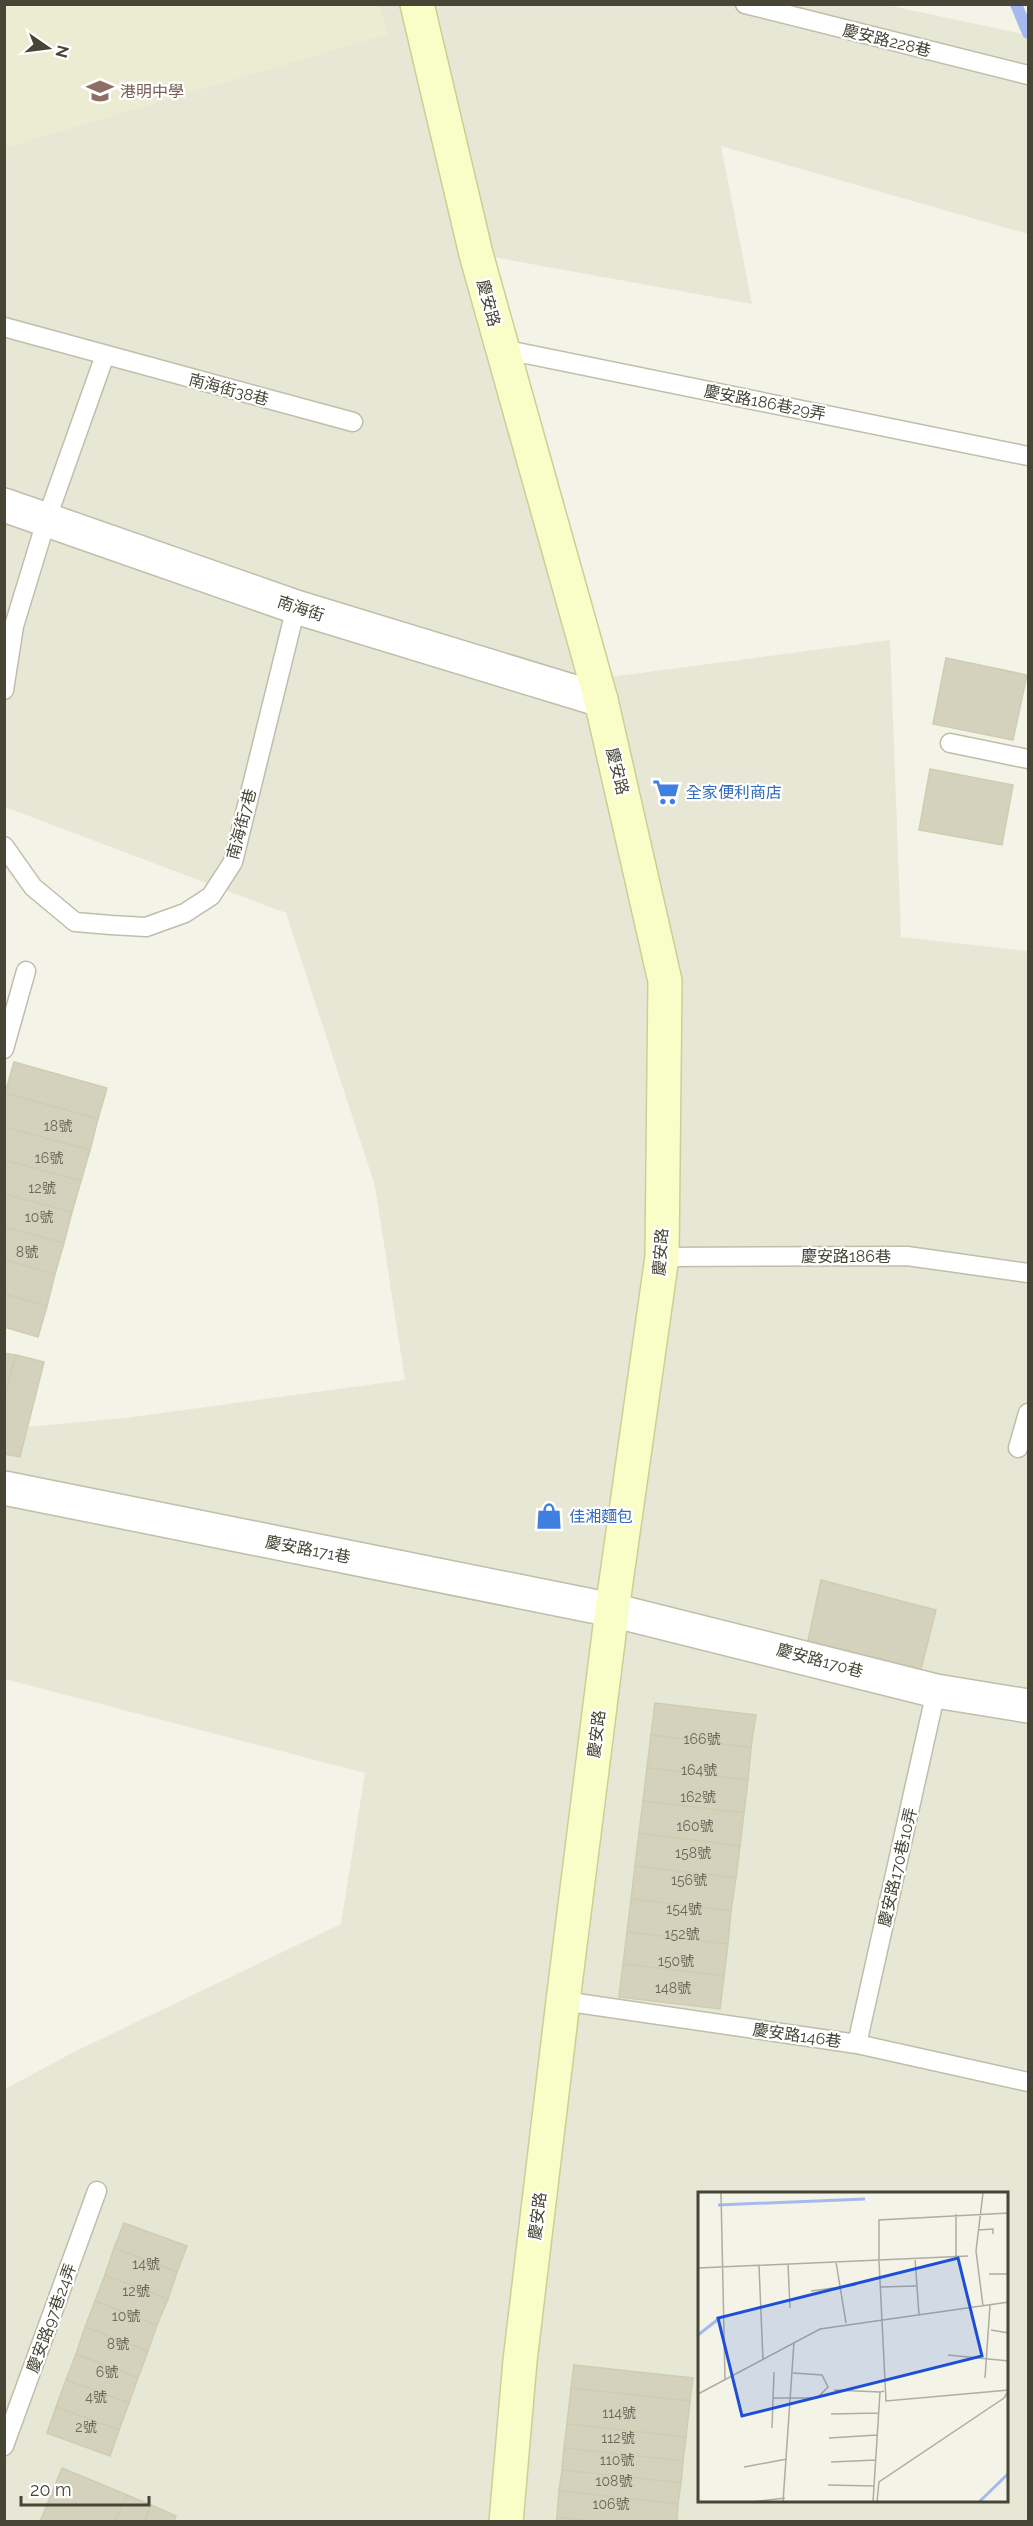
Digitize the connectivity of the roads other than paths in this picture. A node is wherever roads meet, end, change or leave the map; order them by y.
1 (417, 4) edge
2 (745, 4) edge
3 (1029, 75) edge
4 (4, 327) edge
5 (502, 349) junction
6 (105, 355) junction
7 (352, 422) dead end
8 (1029, 456) edge
9 (4, 505) edge
10 (46, 518) junction
11 (296, 607) junction
12 (4, 690) edge
13 (601, 700) junction
14 (950, 743) dead end
15 (1029, 759) edge
16 (4, 846) edge
17 (26, 971) dead end
18 (4, 1049) edge
19 (662, 1257) junction
20 (1029, 1273) edge
21 (1029, 1413) edge
22 (1018, 1448) dead end
23 (4, 1488) edge
24 (612, 1610) junction
25 (936, 1691) junction
26 (1029, 1706) edge
27 (563, 2001) junction
28 (857, 2044) junction
29 (1029, 2082) edge
30 (97, 2191) dead end
31 (4, 2446) edge
32 (506, 2522) edge

1 - 5 main road, 慶安路
2 - 3 lane, 慶安路228巷
4 - 6 lane, 南海街38巷
5 - 8 lane, 慶安路186巷29弄
5 - 13 main road, 慶安路
6 - 7 lane, 南海街38巷
6 - 10 lane
9 - 10 street, 南海街
10 - 11 street, 南海街
10 - 12 lane
11 - 13 street, 南海街
11 - 16 lane, 南海街7巷
13 - 19 main road, 慶安路
14 - 15 lane
17 - 18 lane
19 - 20 lane, 慶安路186巷
19 - 24 main road, 慶安路
21 - 22 lane
23 - 24 street, 慶安路171巷
24 - 25 street, 慶安路170巷
24 - 27 main road, 慶安路
25 - 26 street, 慶安路170巷
25 - 28 lane, 慶安路170巷10弄
27 - 28 lane, 慶安路146巷
27 - 32 main road, 慶安路
28 - 29 lane, 慶安路146巷
30 - 31 lane, 慶安路97巷24弄

